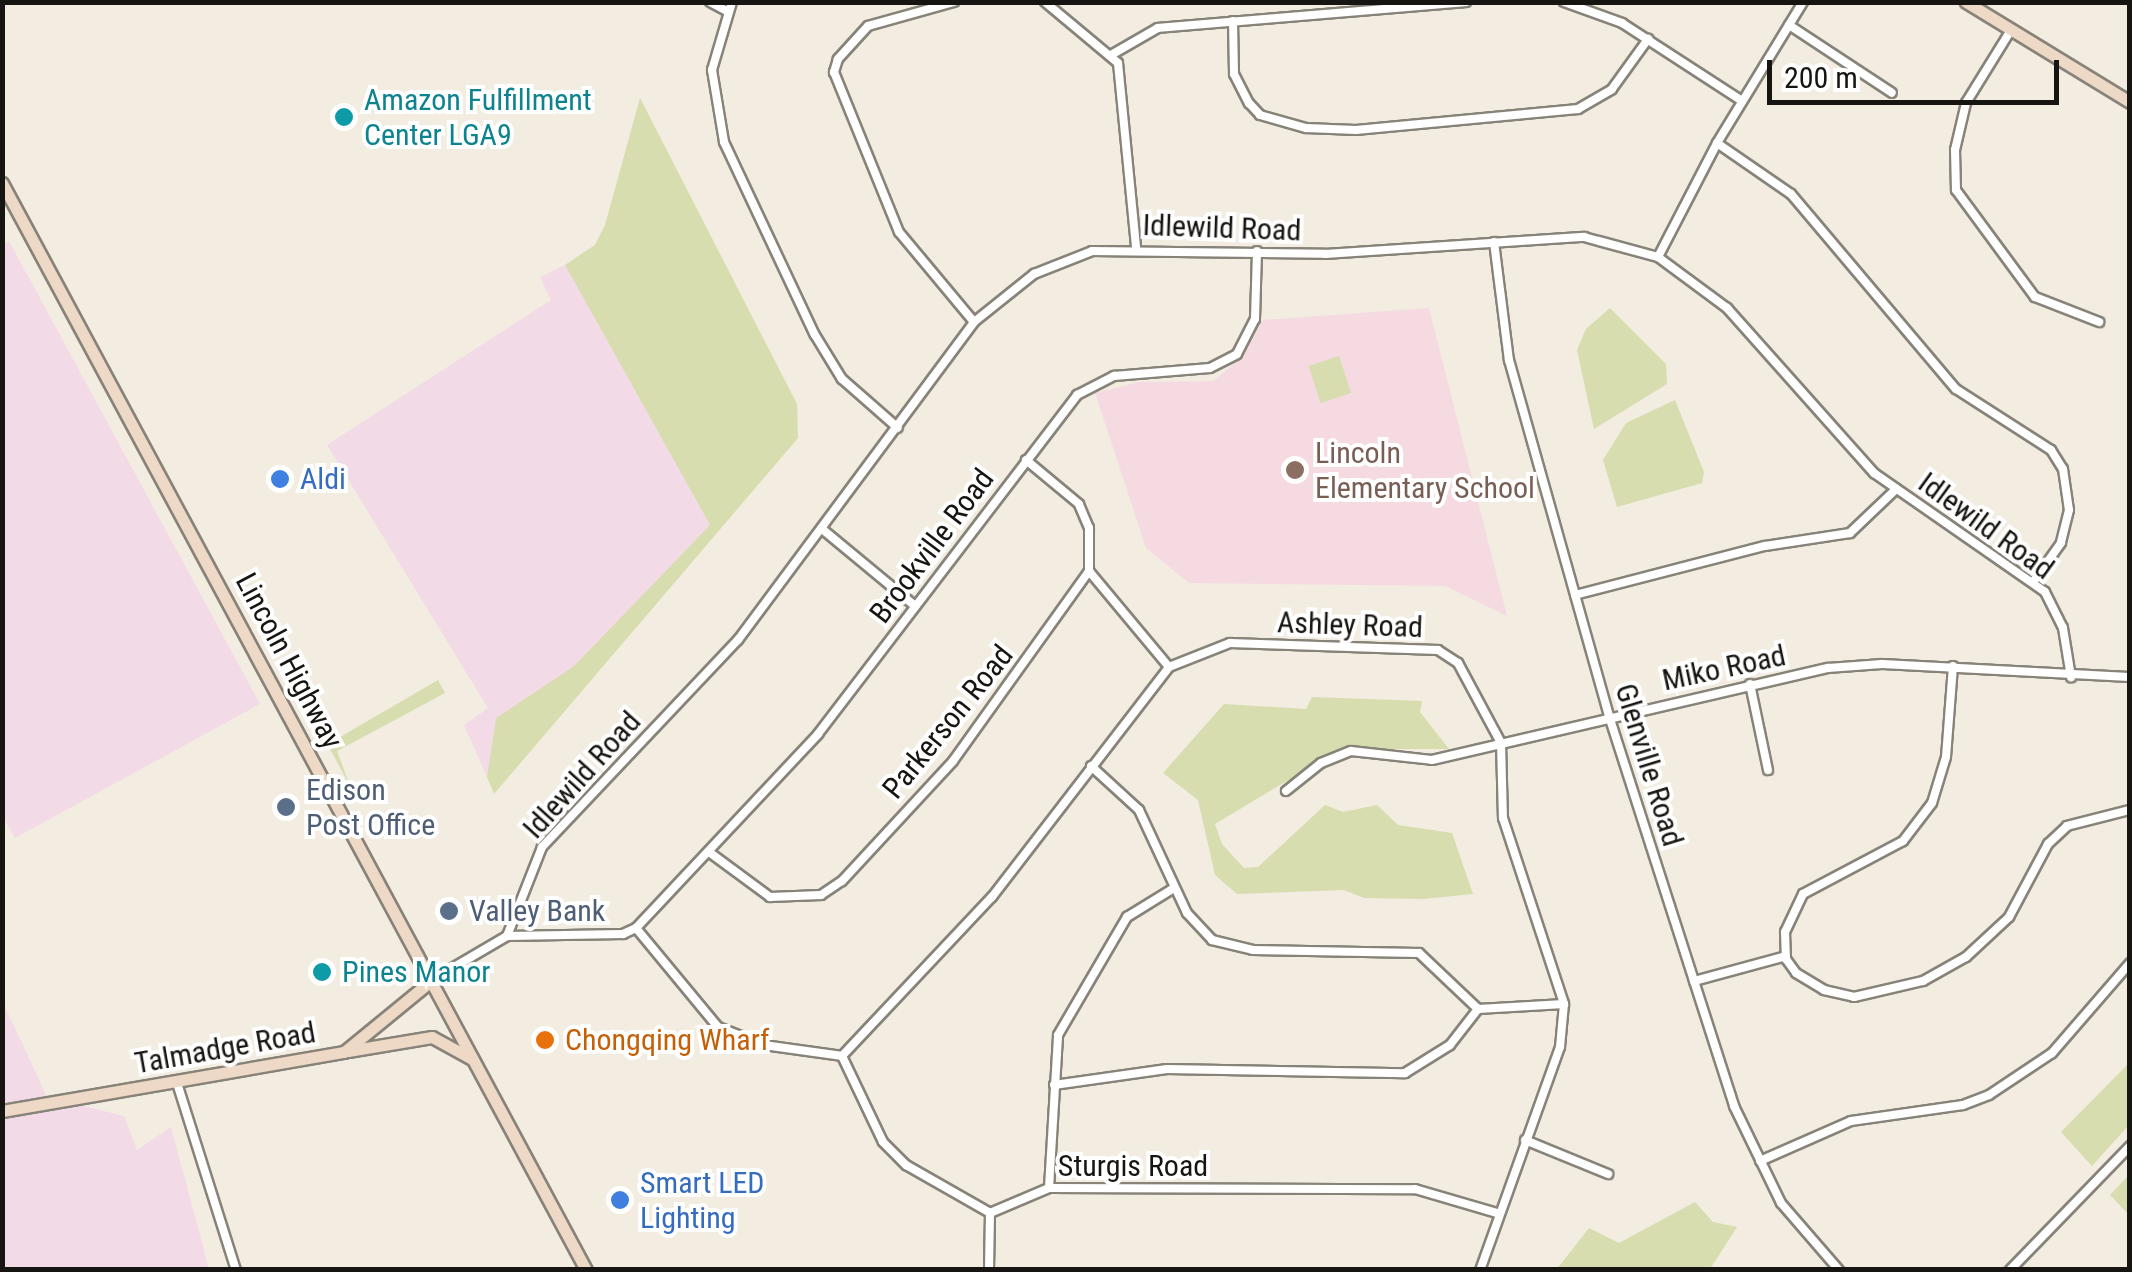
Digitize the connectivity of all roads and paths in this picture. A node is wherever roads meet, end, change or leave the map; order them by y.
1 (710, 2) edge
2 (954, 2) edge
3 (1046, 2) edge
4 (1466, 2) edge
5 (1564, 2) edge
6 (1804, 2) edge
7 (1966, 2) edge
8 (729, 7) edge
9 (1232, 21) junction
10 (1789, 25) junction
11 (2012, 30) junction
12 (1648, 40) junction
13 (1111, 55) junction
14 (1892, 93) dead end
15 (1742, 101) junction
16 (2130, 102) edge
17 (1717, 143) junction
18 (2, 183) edge
19 (1494, 242) junction
20 (1136, 247) junction
21 (1256, 251) junction
22 (1658, 258) junction
23 (974, 322) junction
24 (2098, 322) dead end
25 (898, 428) junction
26 (1026, 460) junction
27 (1896, 489) junction
28 (822, 529) junction
29 (1089, 571) junction
30 (2033, 582) junction
31 (1575, 595) junction
32 (914, 605) junction
33 (1169, 666) junction
34 (1953, 666) junction
35 (2071, 677) junction
36 (2130, 677) edge
37 (1750, 684) junction
38 (1610, 716) junction
39 (1501, 743) junction
40 (1091, 766) junction
41 (1768, 770) dead end
42 (1286, 792) dead end
43 (2130, 810) edge
44 (709, 852) junction
45 (1174, 888) junction
46 (636, 928) junction
47 (506, 936) junction
48 (1786, 956) junction
49 (2130, 963) edge
50 (432, 980) junction
51 (1694, 981) junction
52 (1564, 1004) junction
53 (1478, 1009) junction
54 (344, 1052) junction
55 (842, 1056) junction
56 (476, 1062) junction
57 (177, 1083) junction
58 (1054, 1084) junction
59 (2, 1111) edge
60 (1525, 1140) junction
61 (2130, 1146) edge
62 (1760, 1161) junction
63 (1608, 1174) dead end
64 (1049, 1188) junction
65 (990, 1213) junction
66 (1497, 1213) junction
67 (236, 1270) edge
68 (586, 1270) edge
69 (989, 1270) edge
70 (1480, 1270) edge
71 (1839, 1270) edge
72 (2010, 1270) edge

1 - 8 street
2 - 23 street
3 - 13 street
4 - 9 street
5 - 12 street
6 - 10 street
7 - 11 main road
8 - 25 street
9 - 12 street
9 - 13 street
10 - 14 street
10 - 15 street
11 - 16 main road
11 - 24 street
12 - 15 street
13 - 20 street
15 - 17 street
17 - 22 street
17 - 30 street
18 - 50 main road, Lincoln Highway
19 - 21 street, Idlewild Road
19 - 22 street, Idlewild Road
19 - 31 street, Glenville Road
20 - 21 street, Idlewild Road
20 - 23 street, Idlewild Road
21 - 26 street, Brookville Road
22 - 27 street, Idlewild Road
23 - 25 street, Idlewild Road
25 - 28 street, Idlewild Road
26 - 29 street
26 - 32 street, Brookville Road
27 - 30 street, Idlewild Road
27 - 31 street
28 - 32 street
28 - 47 street, Idlewild Road
29 - 33 street
29 - 44 street, Parkerson Road
30 - 35 street, Idlewild Road
31 - 38 street, Glenville Road
32 - 44 street, Brookville Road
33 - 39 street, Ashley Road
33 - 40 street
34 - 35 street, Miko Road
34 - 37 street, Miko Road
34 - 48 street
35 - 36 street, Miko Road
37 - 38 street, Miko Road
37 - 41 street
38 - 39 street, Miko Road
38 - 51 street, Glenville Road
39 - 42 street, Miko Road
39 - 52 street, Ashley Road
40 - 45 street
40 - 55 street
43 - 48 street
44 - 46 street, Brookville Road
45 - 53 street
45 - 58 street
46 - 47 street
46 - 55 street
47 - 50 street
48 - 51 street
49 - 62 street
50 - 54 main road, Talmadge Road
50 - 56 main road, Lincoln Highway
51 - 62 street, Glenville Road
52 - 53 street
52 - 60 street, Ashley Road
53 - 58 street
54 - 56 main road
54 - 57 main road, Talmadge Road
55 - 65 street
56 - 68 main road, Lincoln Highway
57 - 59 main road, Talmadge Road
57 - 67 street
58 - 64 street
60 - 63 street
60 - 66 street, Ashley Road
61 - 72 street
62 - 71 street, Glenville Road
64 - 65 street, Sturgis Road
64 - 66 street, Sturgis Road
65 - 69 street
66 - 70 street, Ashley Road

